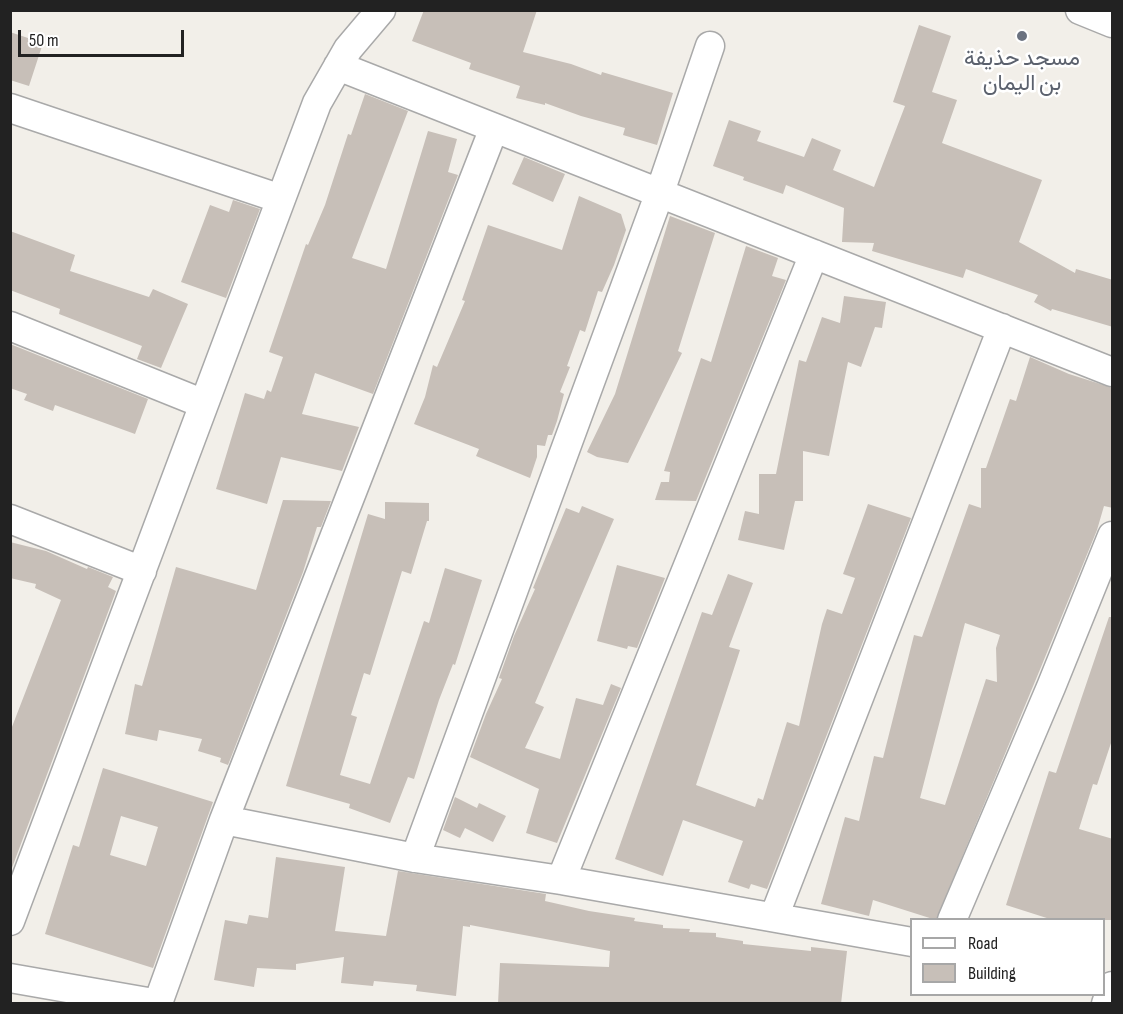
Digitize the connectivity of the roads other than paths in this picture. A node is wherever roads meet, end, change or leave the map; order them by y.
1 (381, 10) edge
2 (1080, 10) edge
3 (1113, 23) edge
4 (710, 46) dead end
5 (338, 66) junction
6 (10, 108) edge
7 (494, 128) junction
8 (660, 192) junction
9 (281, 199) junction
10 (814, 254) junction
11 (10, 326) edge
12 (1002, 328) junction
13 (1113, 372) edge
14 (204, 404) junction
15 (10, 519) edge
16 (1113, 536) edge
17 (142, 571) junction
18 (224, 820) junction
19 (414, 858) junction
20 (561, 880) junction
21 (774, 917) junction
22 (953, 918) edge
23 (10, 921) edge
24 (910, 942) edge
25 (10, 978) edge
26 (1113, 986) edge
27 (159, 1003) edge
28 (1106, 1004) edge

1 - 5 street
2 - 3 street
4 - 8 street
5 - 7 street
5 - 9 street
6 - 9 street
7 - 8 street
7 - 18 street
8 - 10 street
8 - 19 street
9 - 14 street
10 - 12 street
10 - 20 street
11 - 14 street
12 - 13 street
12 - 21 street
14 - 17 street
15 - 17 street
16 - 22 street
17 - 23 street
18 - 19 street
18 - 27 street
19 - 20 street
20 - 21 street
21 - 24 street
25 - 27 street
26 - 28 street

